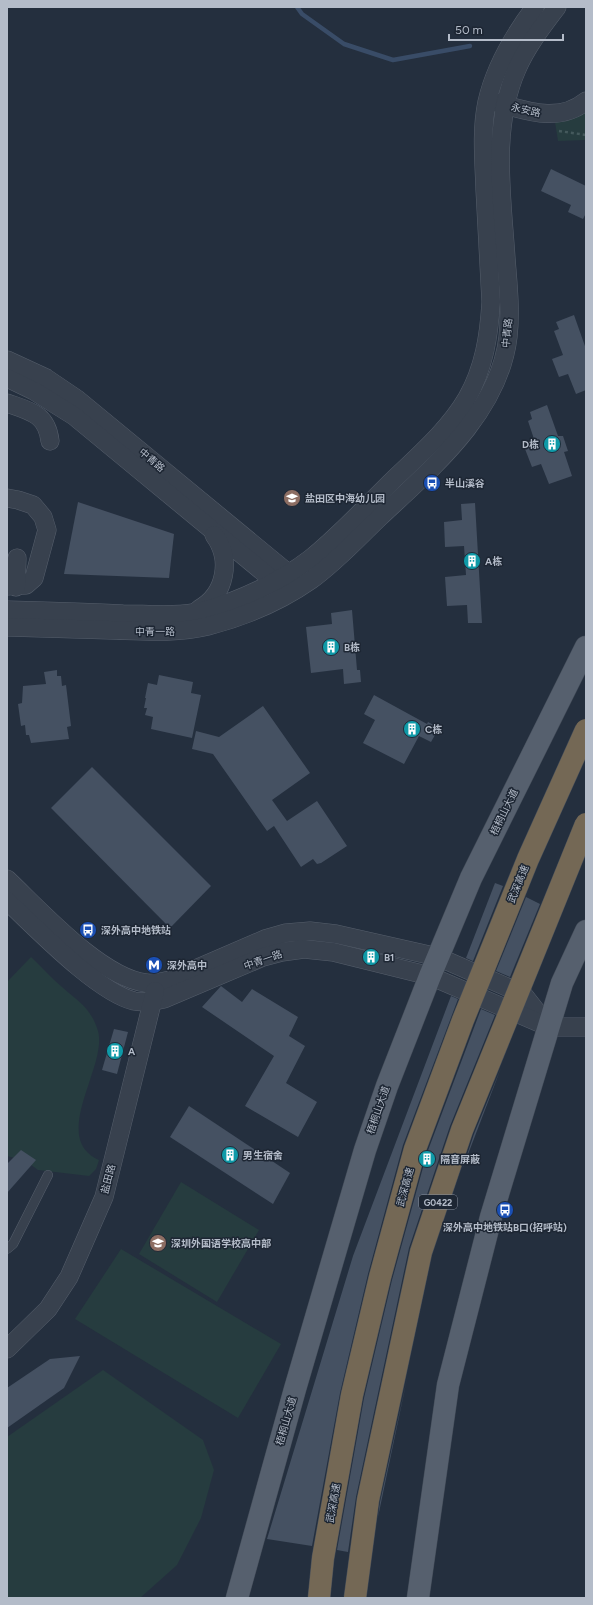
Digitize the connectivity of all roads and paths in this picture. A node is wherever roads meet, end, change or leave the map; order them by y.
1 (535, 7) edge
2 (557, 7) edge
3 (488, 100) junction
4 (586, 101) edge
5 (505, 105) junction
6 (7, 360) edge
7 (7, 378) edge
8 (7, 404) edge
9 (50, 441) dead end
10 (7, 498) edge
11 (208, 527) junction
12 (17, 558) dead end
13 (286, 581) junction
14 (12, 586) edge
15 (7, 610) edge
16 (185, 614) junction
17 (7, 627) edge
18 (586, 647) edge
19 (586, 730) edge
20 (586, 824) edge
21 (7, 879) edge
22 (7, 901) edge
23 (586, 931) edge
24 (434, 967) junction
25 (156, 983) junction
26 (153, 1002) junction
27 (549, 1027) junction
28 (586, 1027) edge
29 (48, 1175) dead end
30 (7, 1250) edge
31 (7, 1349) edge
32 (237, 1598) edge
33 (319, 1598) edge
34 (355, 1598) edge
35 (418, 1598) edge

1 - 3 street, 中青路
2 - 5 street, 中青路
3 - 5 street, 永安路
3 - 13 street, 中青路
4 - 5 street, 永安路
5 - 13 street, 中青路
6 - 13 street, 中青路
7 - 11 street, 中青路
8 - 9 street
10 - 14 street
11 - 13 street, 中青路
11 - 16 street
12 - 14 street
13 - 16 street, 中青一路
13 - 17 street, 中青一路
15 - 16 street, 中青一路
18 - 24 main road, 梧桐山大道
19 - 33 highway, 武深高速, bridge
20 - 34 highway, G0422, bridge
21 - 25 street, 中青一路
22 - 26 street, 中青一路
23 - 27 main road
24 - 25 street, 中青一路
24 - 26 street, 中青一路
24 - 27 street
24 - 32 main road, 梧桐山大道
25 - 26 street, 盐田路
26 - 31 street, 盐田路
27 - 28 street
27 - 35 main road
29 - 30 lane

